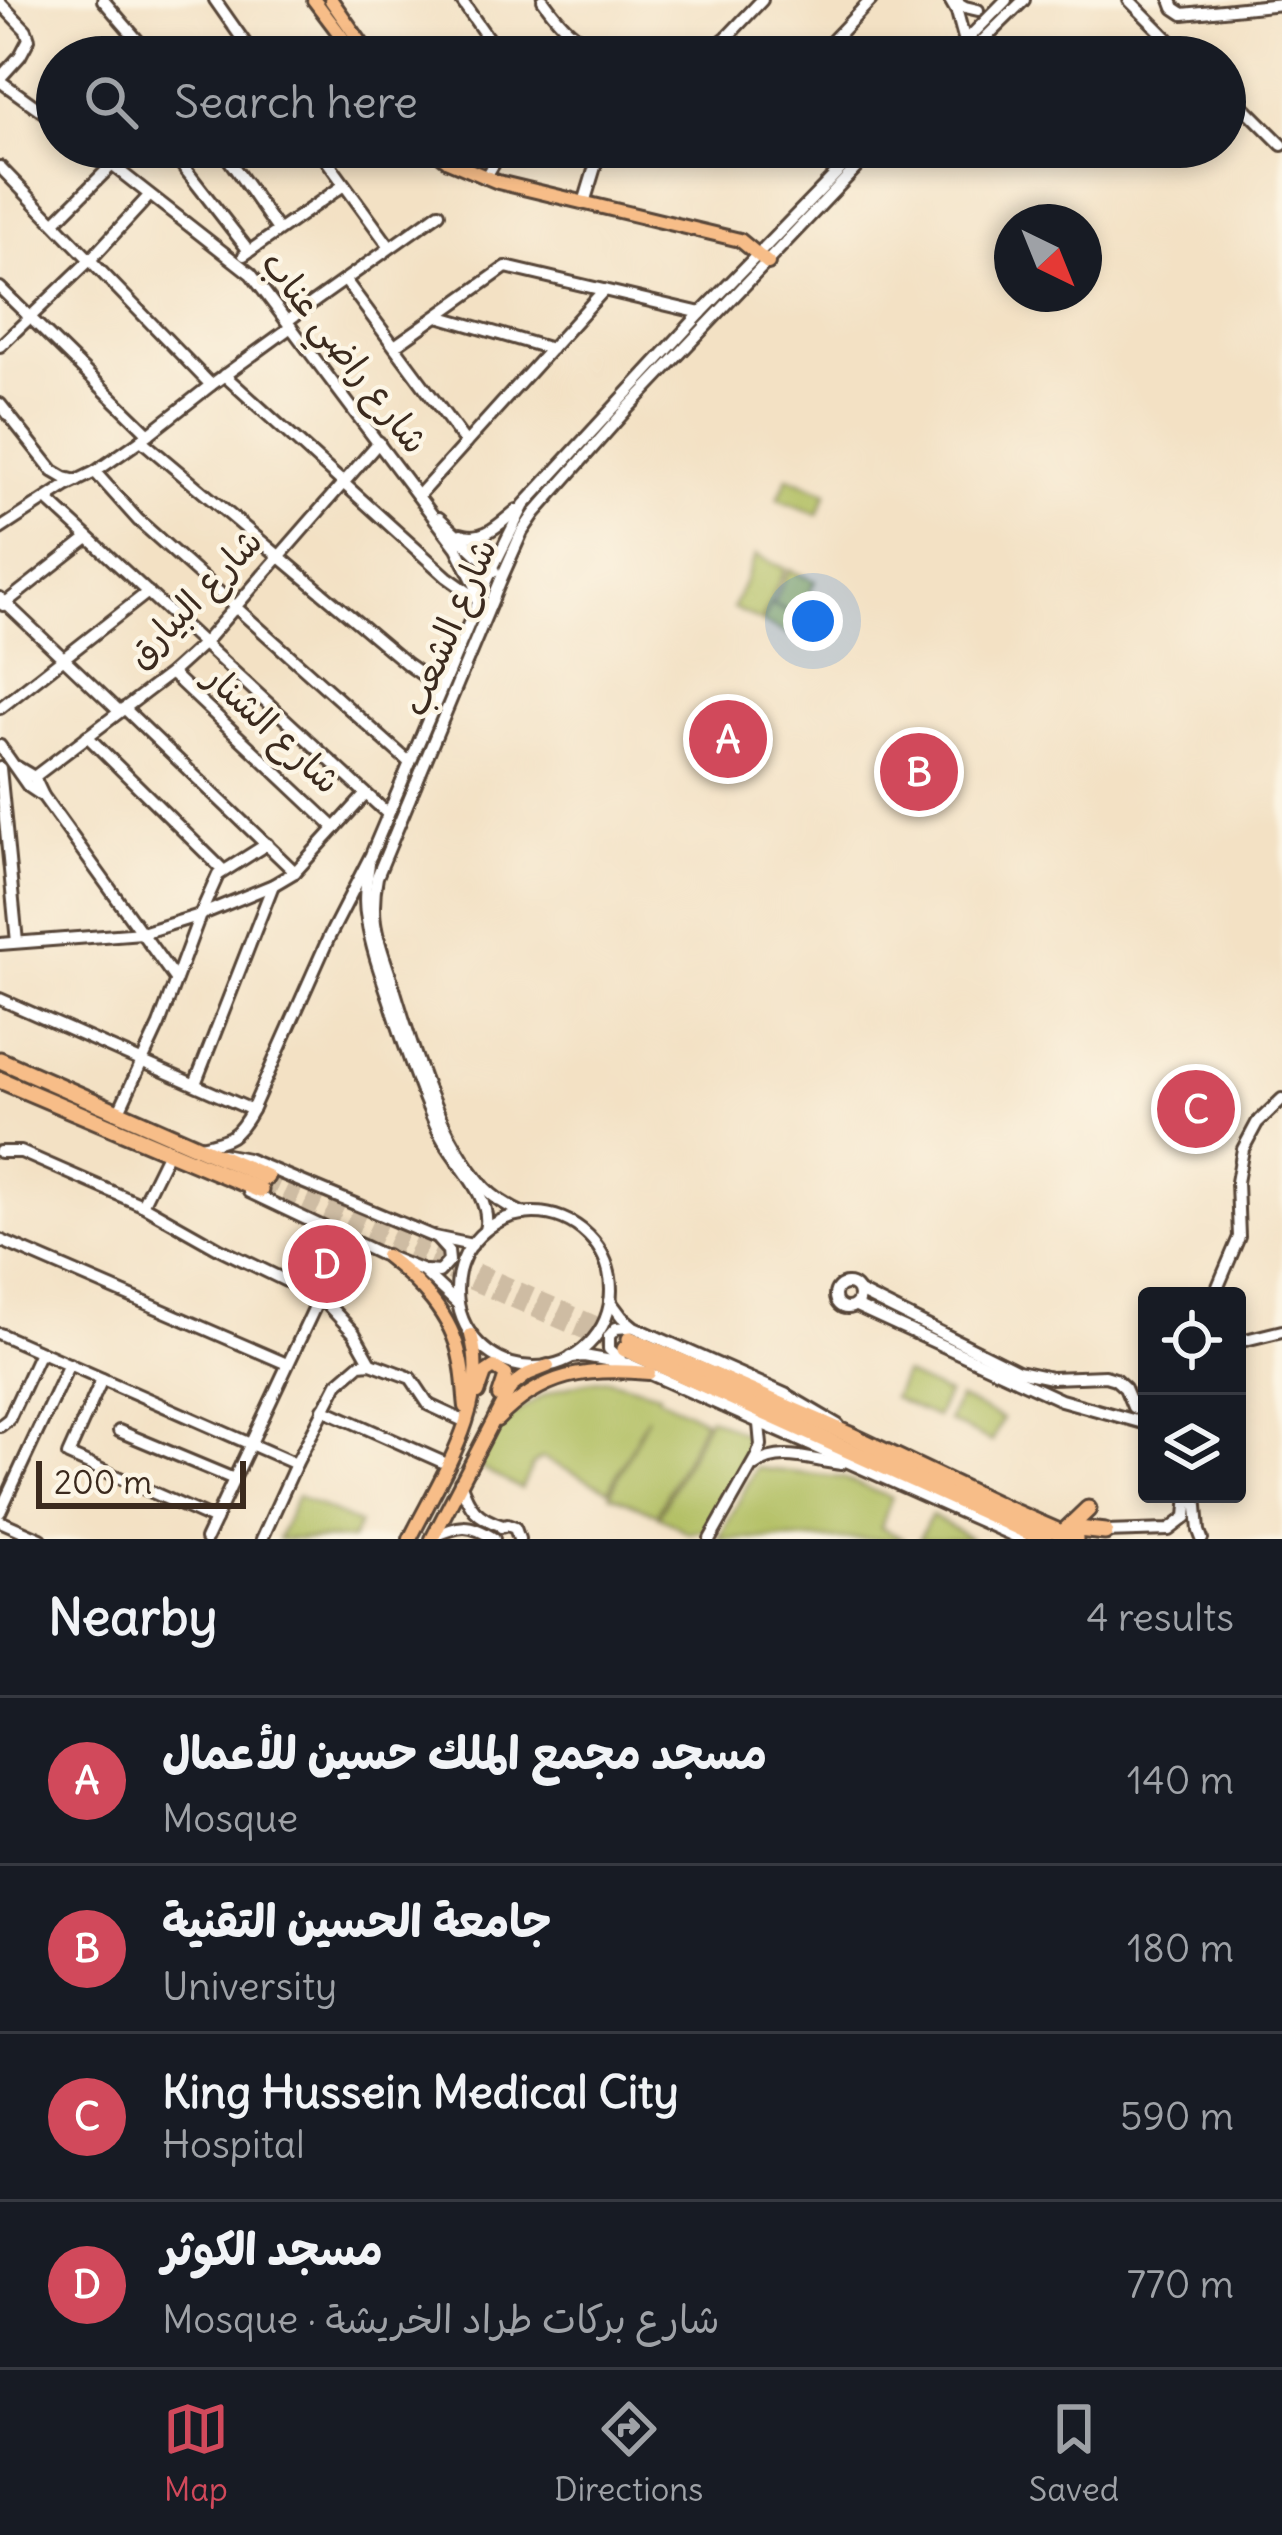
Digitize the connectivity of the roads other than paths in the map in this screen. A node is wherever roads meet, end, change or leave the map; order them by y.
1 (103, 0) edge
2 (122, 0) edge
3 (215, 0) edge
4 (314, 0) edge
5 (332, 0) edge
6 (460, 0) edge
7 (543, 0) edge
8 (871, 0) edge
9 (952, 0) edge
10 (1006, 0) edge
11 (1024, 0) edge
12 (1133, 0) edge
13 (1171, 0) edge
14 (758, 1) edge
15 (0, 3) edge
16 (1282, 4) edge
17 (856, 5) edge
18 (112, 10) junction
19 (978, 10) dead end
20 (134, 36) edge
21 (239, 36) edge
22 (341, 36) edge
23 (357, 36) edge
24 (486, 36) edge
25 (574, 36) edge
26 (728, 36) edge
27 (833, 36) edge
28 (963, 36) edge
29 (971, 36) edge
30 (987, 36) edge
31 (1169, 36) edge
32 (0, 80) edge
33 (36, 106) edge
34 (1246, 113) edge
35 (1282, 149) edge
36 (109, 168) edge
37 (114, 168) edge
38 (185, 168) edge
39 (235, 168) edge
40 (332, 168) edge
41 (465, 168) edge
42 (491, 168) edge
43 (595, 168) edge
44 (841, 168) edge
45 (3, 170) edge
46 (485, 178) junction
47 (344, 185) junction
48 (149, 196) junction
49 (584, 203) junction
50 (439, 213) dead end
51 (55, 222) junction
52 (278, 230) junction
53 (389, 246) junction
54 (250, 251) junction
55 (91, 259) junction
56 (764, 259) junction
57 (237, 261) junction
58 (345, 280) junction
59 (0, 288) edge
60 (604, 290) junction
61 (700, 313) junction
62 (438, 316) junction
63 (30, 317) junction
64 (289, 324) junction
65 (395, 345) junction
66 (0, 346) edge
67 (551, 350) junction
68 (224, 375) junction
69 (211, 385) junction
70 (0, 404) edge
71 (145, 437) junction
72 (379, 442) junction
73 (466, 443) junction
74 (53, 471) junction
75 (95, 472) junction
76 (342, 484) junction
77 (60, 491) junction
78 (419, 495) junction
79 (524, 505) junction
80 (432, 513) junction
81 (0, 531) edge
82 (456, 532) junction
83 (88, 538) junction
84 (279, 556) junction
85 (497, 573) junction
86 (148, 592) junction
87 (480, 598) junction
88 (2, 602) edge
89 (236, 606) junction
90 (202, 644) junction
91 (64, 658) junction
92 (171, 674) junction
93 (442, 688) junction
94 (0, 708) edge
95 (121, 710) junction
96 (87, 736) junction
97 (428, 737) junction
98 (409, 762) junction
99 (13, 764) edge
100 (3, 784) edge
101 (366, 794) junction
102 (388, 814) junction
103 (335, 828) junction
104 (267, 844) junction
105 (371, 855) junction
106 (223, 870) junction
107 (295, 872) junction
108 (273, 885) junction
109 (200, 914) junction
110 (142, 933) junction
111 (17, 942) junction
112 (0, 944) edge
113 (175, 979) junction
114 (0, 999) edge
115 (0, 1060) edge
116 (142, 1061) junction
117 (0, 1080) edge
118 (196, 1084) junction
119 (1282, 1099) edge
120 (120, 1108) junction
121 (252, 1110) junction
122 (200, 1146) junction
123 (168, 1152) junction
124 (0, 1153) edge
125 (214, 1161) junction
126 (263, 1183) tunnel mouth
127 (142, 1204) junction
128 (524, 1214) junction
129 (485, 1230) junction
130 (434, 1237) junction
131 (0, 1240) edge
132 (472, 1245) junction
133 (386, 1256) junction
134 (422, 1271) junction
135 (1216, 1287) edge
136 (859, 1292) junction
137 (319, 1298) junction
138 (610, 1300) junction
139 (856, 1306) junction
140 (459, 1310) junction
141 (1282, 1331) edge
142 (0, 1334) edge
143 (471, 1335) junction
144 (1246, 1339) edge
145 (629, 1345) junction
146 (40, 1352) junction
147 (572, 1357) junction
148 (371, 1363) junction
149 (69, 1364) junction
150 (287, 1364) junction
151 (548, 1366) junction
152 (649, 1373) junction
153 (102, 1378) junction
154 (1127, 1392) junction
155 (323, 1409) junction
156 (1138, 1410) edge
157 (1109, 1413) junction
158 (468, 1417) junction
159 (1138, 1421) edge
160 (762, 1425) junction
161 (0, 1426) edge
162 (488, 1429) junction
163 (119, 1431) dead end
164 (251, 1442) junction
165 (850, 1450) junction
166 (473, 1455) junction
167 (296, 1464) junction
168 (447, 1464) junction
169 (748, 1472) junction
170 (234, 1479) junction
171 (460, 1482) junction
172 (1190, 1503) edge
173 (1194, 1503) edge
174 (1088, 1509) dead end
175 (0, 1512) edge
176 (215, 1520) junction
177 (0, 1521) edge
178 (503, 1526) junction
179 (1169, 1530) junction
180 (1105, 1532) joint
181 (1069, 1534) edge
182 (518, 1535) edge
183 (432, 1538) edge
184 (41, 1539) edge
185 (206, 1539) edge
186 (262, 1539) edge
187 (410, 1539) edge
188 (494, 1539) edge
189 (530, 1539) edge
190 (710, 1539) edge
191 (1022, 1539) edge
192 (1044, 1539) edge
193 (1202, 1539) edge

1 - 18 street
2 - 18 street
3 - 21 street
4 - 22 main road
5 - 23 main road
6 - 24 street
7 - 25 street
8 - 17 street
9 - 19 street
9 - 28 street
10 - 29 street
11 - 30 street
12 - 31 street
13 - 16 street
14 - 26 street
15 - 32 street
17 - 27 street
18 - 20 street
32 - 33 street
34 - 35 street
36 - 51 street
37 - 48 street, شارع راضي عناب
38 - 54 street
39 - 52 street
40 - 47 street
41 - 46 main road
42 - 46 street
43 - 49 street
44 - 56 street, شارع الشعب
45 - 51 street
46 - 49 main road
47 - 52 street
47 - 53 street
48 - 55 street
48 - 57 street, شارع راضي عناب
49 - 56 main road
50 - 53 street
51 - 55 street
52 - 54 street
53 - 58 street
54 - 57 street
55 - 63 street
55 - 69 street
56 - 61 street, شارع الشعب
56 - 85 street, شارع الشعب
57 - 64 street, شارع راضي عناب
58 - 64 street
58 - 65 street
59 - 63 street
60 - 61 street
60 - 62 street
60 - 67 street
61 - 79 street, شارع الشعب
62 - 65 street
62 - 67 street
63 - 66 street
63 - 71 street
64 - 68 street
64 - 72 street, شارع راضي عناب
65 - 73 street
67 - 73 street
68 - 69 street
68 - 76 street
69 - 71 street
70 - 74 street
71 - 75 street
71 - 84 street
72 - 76 street, شارع البيارق
72 - 78 street, شارع راضي عناب
73 - 78 street
74 - 77 street
74 - 77 street
75 - 77 street
75 - 89 street
76 - 84 street, شارع البيارق
76 - 87 street
77 - 81 street
77 - 83 street
78 - 80 street, شارع راضي عناب
79 - 82 street
79 - 85 street, شارع الشعب
80 - 82 street, شارع راضي عناب
80 - 87 street, شارع راضي عناب
82 - 85 street, شارع راضي عناب
83 - 86 street
83 - 88 street
84 - 89 street, شارع البيارق
84 - 93 street
85 - 87 street, شارع الشعب
85 - 97 street, شارع الشعب
86 - 90 street
86 - 91 street
87 - 93 street, شارع الشعب
88 - 91 street
89 - 90 street, شارع البيارق
89 - 98 street
90 - 92 street, شارع البيارق
90 - 101 street
91 - 94 street
91 - 95 street
92 - 95 street, شارع البيارق
92 - 103 street, شارع الشنار
93 - 97 street, شارع الشعب
95 - 96 street, شارع البيارق
95 - 104 street
96 - 99 street, شارع البيارق
96 - 106 street
97 - 98 street, شارع الشعب
97 - 128 street, شارع الشعب
98 - 102 street, شارع الشعب
99 - 100 street
99 - 100 street, شارع البيارق
99 - 110 street
100 - 111 street
101 - 102 street
101 - 103 street
102 - 105 street, شارع الشعب
103 - 107 street
104 - 106 street
104 - 107 street
105 - 121 street, شارع الشعب
105 - 129 street, شارع الشعب
106 - 109 street
107 - 108 street
108 - 109 street
108 - 118 street
109 - 110 street
109 - 113 street
110 - 111 street
110 - 113 street
111 - 112 street
113 - 116 street
114 - 116 street
115 - 120 highway
116 - 118 street
116 - 120 street
117 - 123 highway
118 - 121 street
119 - 135 street
120 - 122 highway
121 - 122 street, شارع الشعب
122 - 125 highway
123 - 125 highway
123 - 127 street
124 - 127 street
125 - 126 highway
125 - 130 street
125 - 133 street
127 - 137 street
128 - 129 street
128 - 138 street
129 - 132 street
130 - 132 street
130 - 134 street
131 - 150 street
132 - 140 street
133 - 134 street
133 - 158 main road
134 - 140 street
136 - 139 street
136 - 139 street
136 - 154 street
137 - 148 street
137 - 150 street
138 - 145 street
138 - 147 street
139 - 157 street
140 - 143 street
141 - 144 street
142 - 146 street
143 - 151 street
143 - 158 main road
145 - 147 street
145 - 152 street
145 - 165 highway
145 - 165 street
146 - 149 street
146 - 161 street
147 - 151 street
148 - 155 street
148 - 158 street
149 - 153 street
149 - 175 street
150 - 164 street
151 - 162 main road
152 - 160 street
152 - 162 main road
153 - 164 street
153 - 176 street
154 - 156 street
154 - 157 street
155 - 167 street
155 - 168 street
157 - 159 street
158 - 166 main road
158 - 168 main road
160 - 165 highway
160 - 169 street
162 - 166 main road
163 - 170 street
164 - 167 street
164 - 170 street
165 - 169 street
165 - 181 highway
165 - 191 street
165 - 192 highway
166 - 171 main road
167 - 186 street
168 - 187 main road
169 - 190 street
170 - 176 street
171 - 178 street
171 - 183 main road
172 - 179 street
173 - 193 street
174 - 181 highway
176 - 185 street
177 - 184 street
178 - 182 street
178 - 188 street
179 - 180 street
179 - 193 street
180 - 181 highway
182 - 189 street
183 - 188 street

